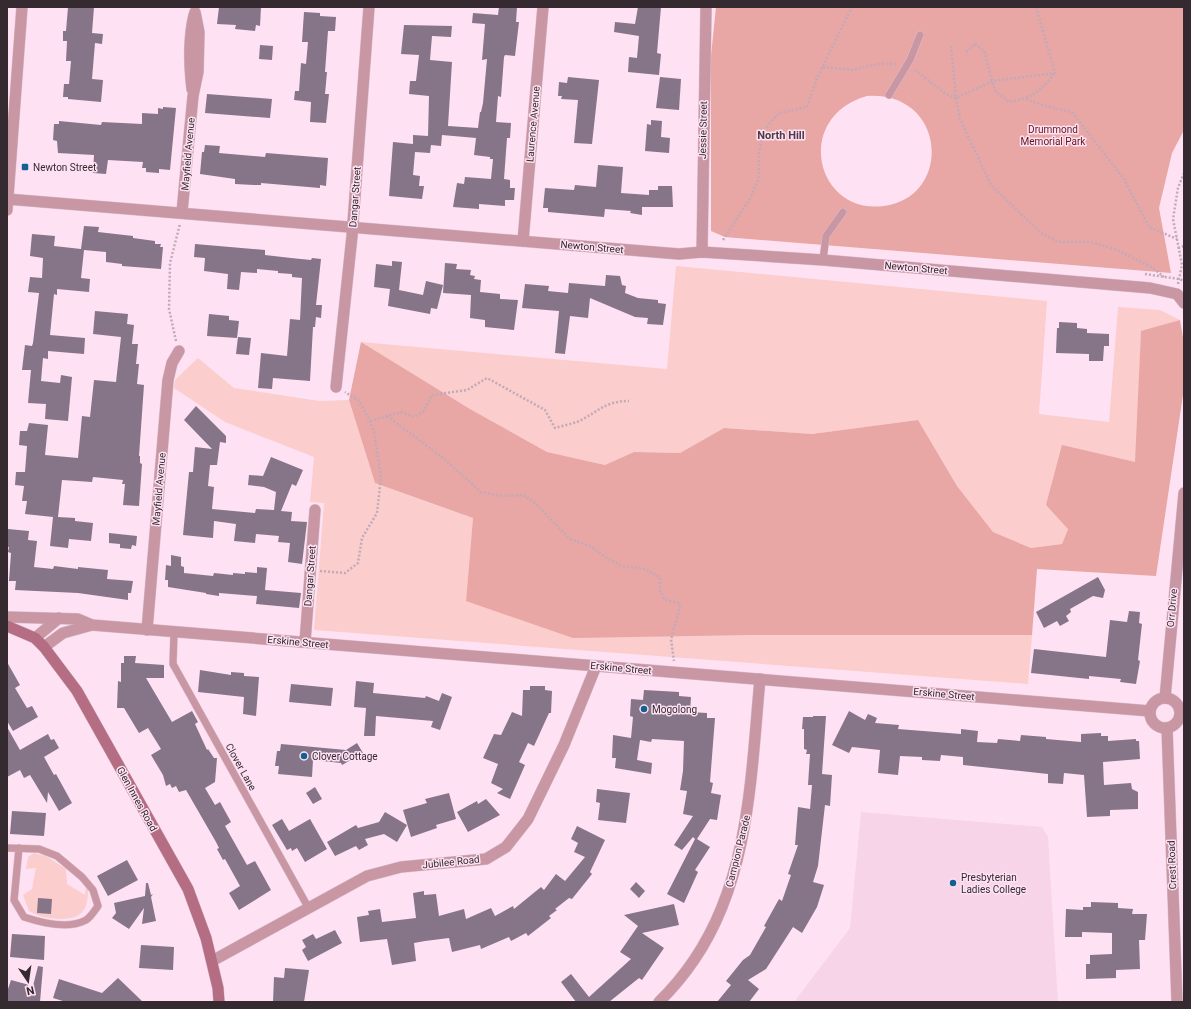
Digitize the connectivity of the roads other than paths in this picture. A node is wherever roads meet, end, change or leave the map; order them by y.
1 (22, 7) edge
2 (369, 7) edge
3 (543, 7) edge
4 (706, 7) edge
5 (196, 10) edge
6 (920, 35) dead end
7 (889, 95) dead end
8 (8, 199) edge
9 (7, 210) edge
10 (844, 212) dead end
11 (181, 218) junction
12 (352, 226) junction
13 (523, 241) junction
14 (702, 252) junction
15 (823, 260) junction
16 (1180, 296) edge
17 (179, 351) dead end
18 (336, 387) road end
19 (1184, 494) edge
20 (315, 510) dead end
21 (7, 617) edge
22 (59, 618) junction
23 (92, 625) junction
24 (7, 626) edge
25 (147, 630) junction
26 (174, 632) junction
27 (35, 638) junction
28 (305, 642) junction
29 (44, 647) junction
30 (596, 666) junction
31 (760, 679) junction
32 (1165, 698) junction
33 (1150, 711) junction
34 (1182, 714) edge
35 (1166, 728) junction
36 (7, 848) edge
37 (19, 848) junction
38 (308, 907) junction
39 (212, 961) junction
40 (219, 1002) edge
41 (659, 1002) edge
42 (1177, 1002) edge

1 - 8 street
2 - 12 street, Dangar Street
3 - 13 street, Laurence Avenue
4 - 14 street, Jessie Street
5 - 11 street, Mayfield Avenue
6 - 7 lane
8 - 9 street
8 - 11 street, Newton Street
10 - 15 lane
11 - 12 street, Newton Street
12 - 13 street, Newton Street
12 - 18 street, Dangar Street
13 - 14 street, Newton Street
14 - 15 street, Newton Street
15 - 16 street, Newton Street
17 - 25 street, Mayfield Avenue
19 - 32 street, Orr Drive
20 - 28 street, Dangar Street
21 - 22 street, Erskine Street
22 - 23 street, Erskine Street
22 - 27 street
23 - 25 street, Erskine Street
23 - 29 street, Erskine Street
24 - 27 main road, Glen Innes Road
25 - 26 street, Erskine Street
26 - 28 street, Erskine Street
26 - 38 lane, Clover Lane
27 - 29 main road, Glen Innes Road
28 - 30 street, Erskine Street
29 - 39 main road, Glen Innes Road
30 - 31 street, Erskine Street
30 - 38 street, Jubilee Road
31 - 33 street, Erskine Street
31 - 41 street, Campion Parade
32 - 33 street
32 - 34 street
33 - 35 street
34 - 35 street
35 - 42 street, Crest Road
36 - 37 lane
37 - 37 lane
38 - 39 street, Jubilee Road
39 - 40 main road, Glen Innes Road

